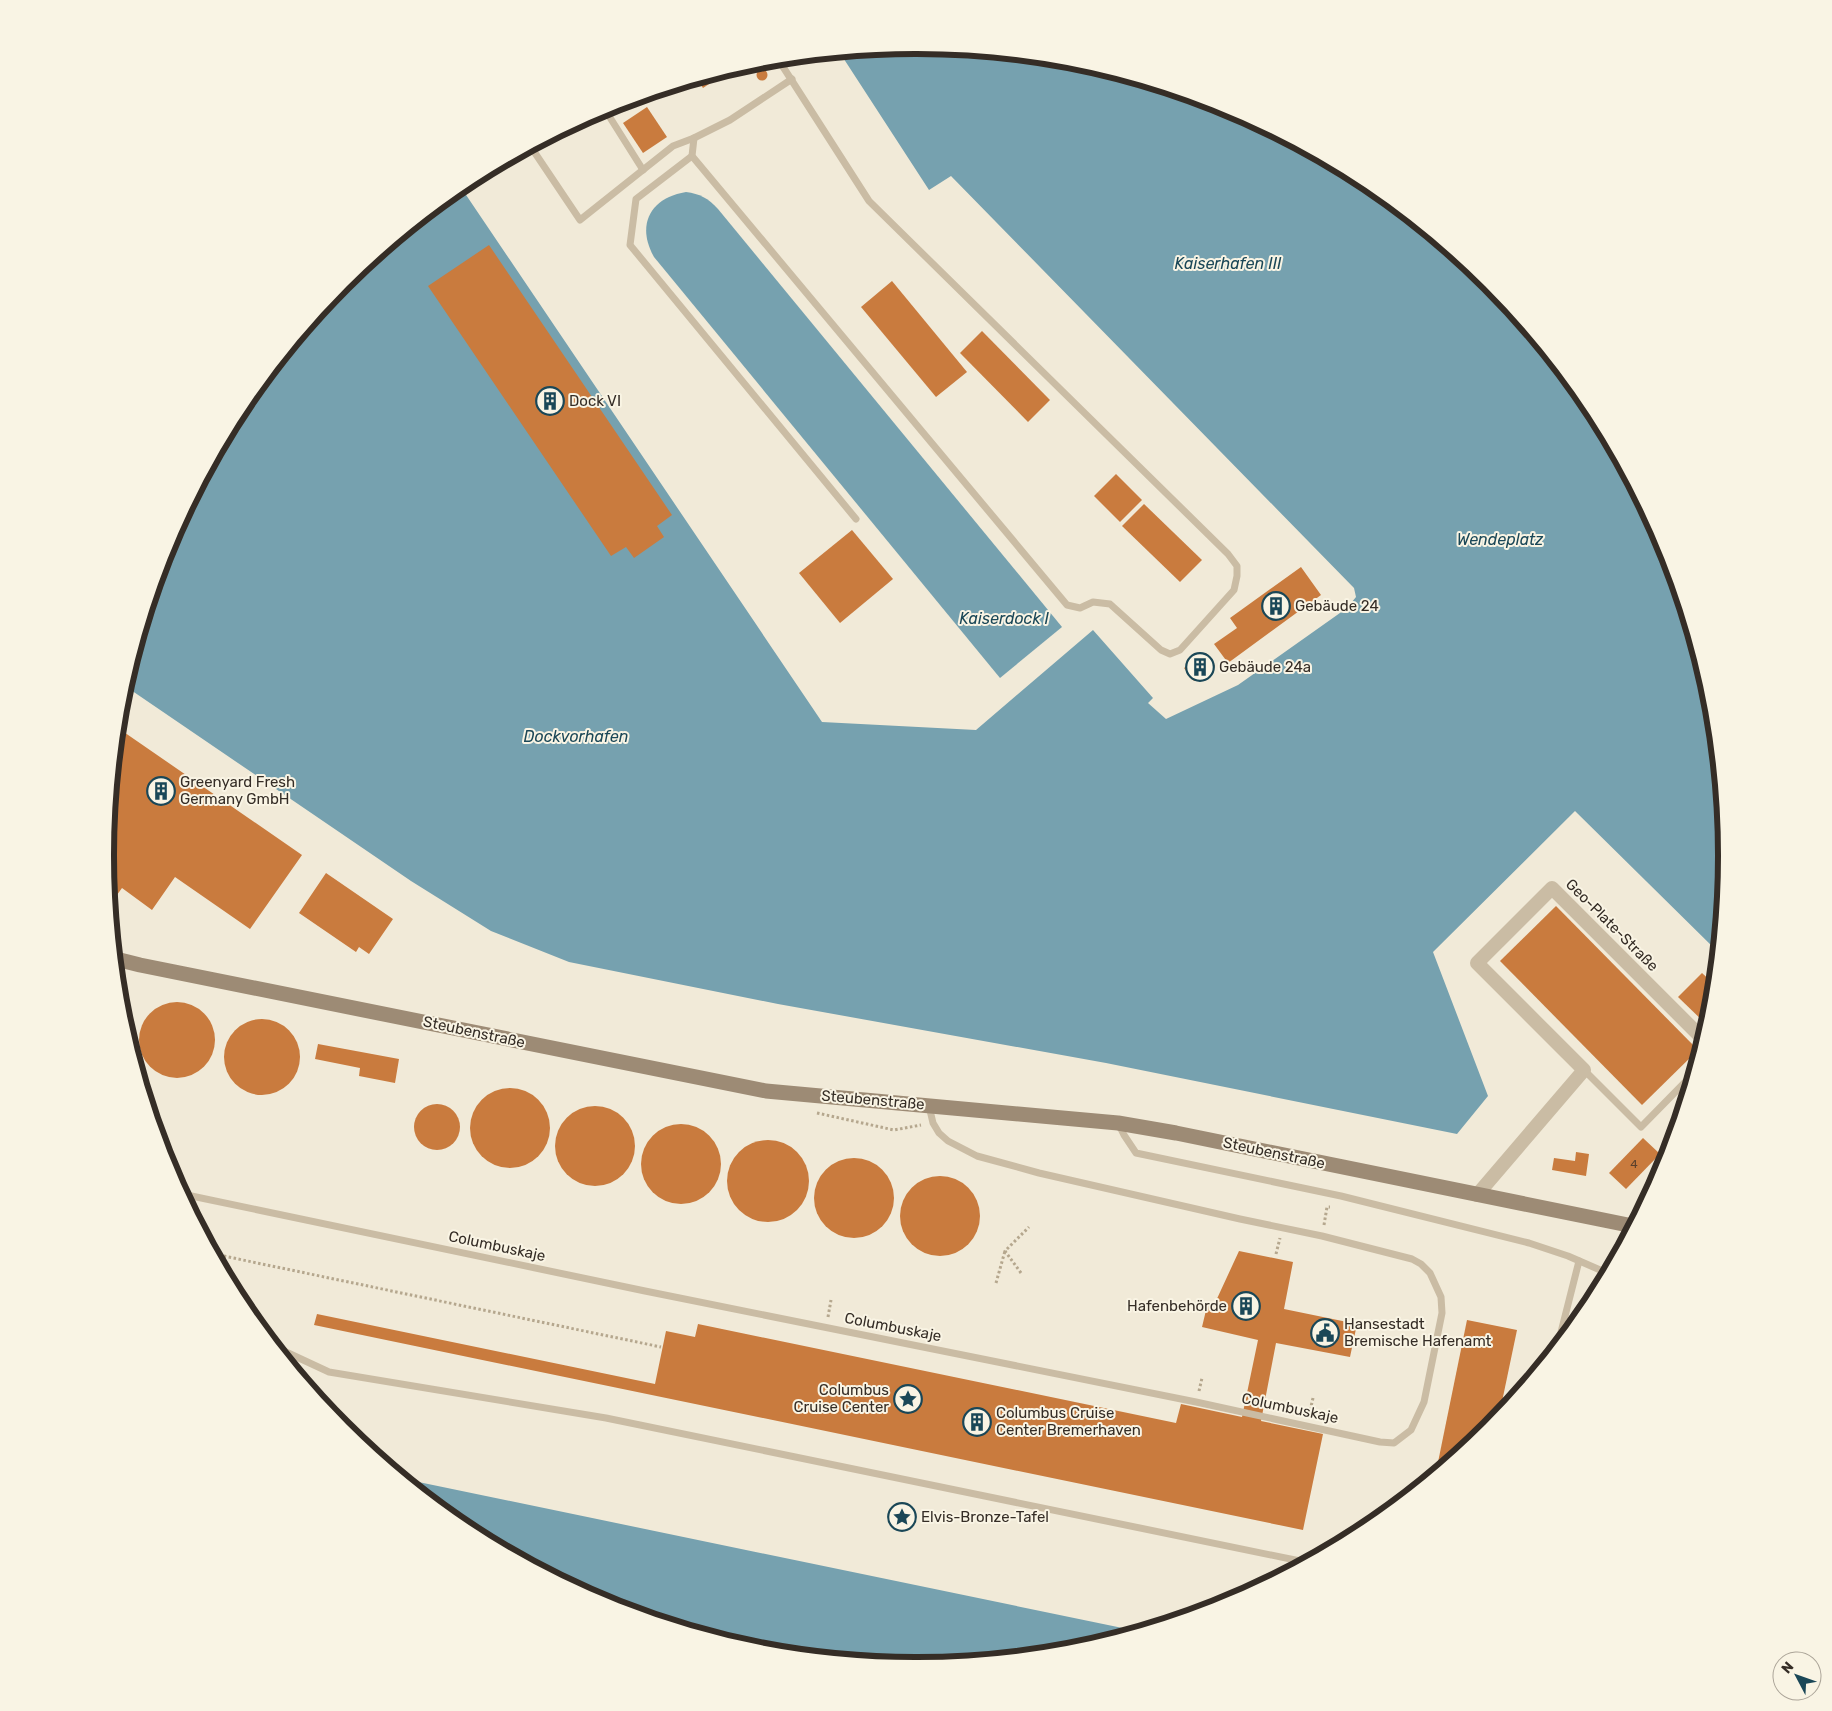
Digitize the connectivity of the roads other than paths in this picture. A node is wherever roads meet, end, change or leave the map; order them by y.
1 (782, 65) edge
2 (792, 80) junction
3 (609, 115) edge
4 (694, 138) junction
5 (534, 151) edge
6 (692, 156) junction
7 (643, 170) junction
8 (856, 519) dead end
9 (121, 959) edge
10 (1697, 1033) edge
11 (1584, 1070) junction
12 (1684, 1083) edge
13 (929, 1105) junction
14 (1118, 1123) junction
15 (1477, 1195) junction
16 (190, 1196) edge
17 (1627, 1225) edge
18 (1579, 1261) junction
19 (1601, 1271) edge
20 (1561, 1331) edge
21 (287, 1352) edge
22 (1297, 1561) edge

1 - 2 lane
2 - 4 lane
2 - 6 lane
3 - 7 lane
4 - 6 lane
4 - 7 lane
5 - 7 lane
6 - 8 lane
9 - 13 street, Steubenstraße
10 - 11 street, Geo-Plate-Straße
11 - 12 lane, Geo-Plate-Straße
11 - 15 street
13 - 14 street, Steubenstraße
13 - 16 lane, Columbuskaje
14 - 15 street, Steubenstraße
14 - 18 lane
15 - 17 street, Steubenstraße
18 - 19 lane
18 - 20 lane
21 - 22 lane

